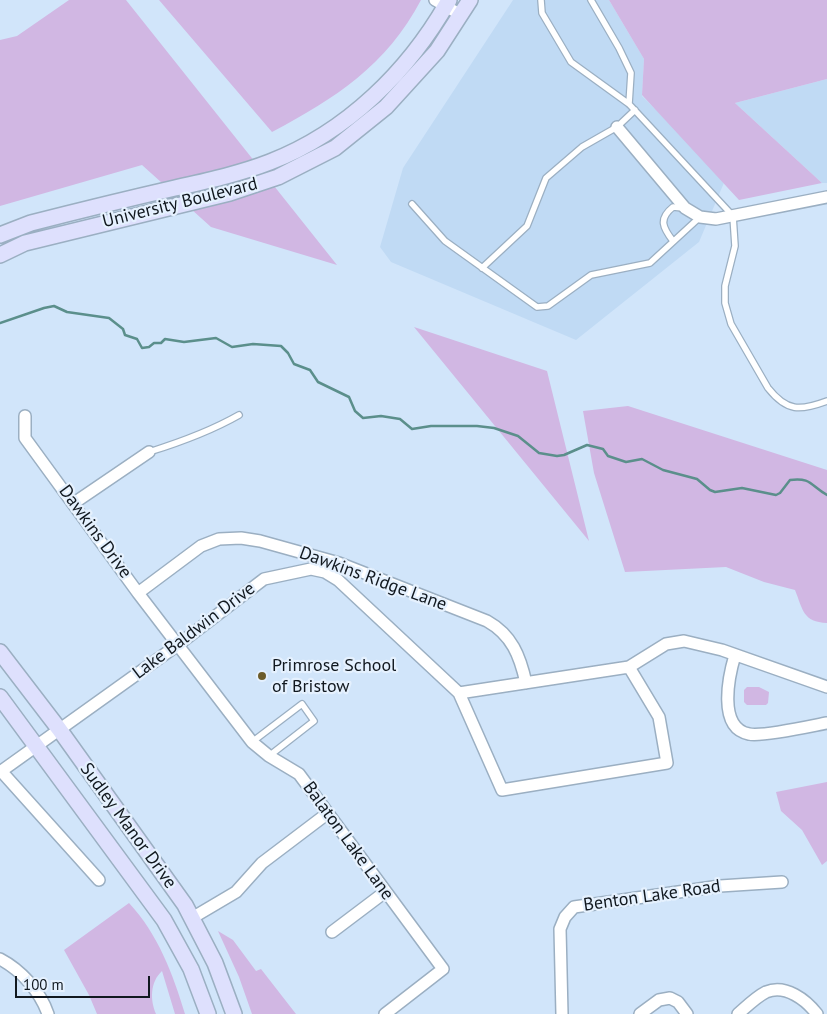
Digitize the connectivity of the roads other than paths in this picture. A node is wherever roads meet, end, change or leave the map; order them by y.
1 (470, 0) edge
2 (542, 0) edge
3 (591, 0) edge
4 (443, 2) edge
5 (461, 15) junction
6 (629, 104) junction
7 (635, 110) junction
8 (616, 127) junction
9 (827, 197) edge
10 (412, 204) dead end
11 (685, 208) junction
12 (733, 216) junction
13 (700, 217) junction
14 (0, 235) edge
15 (673, 241) junction
16 (0, 255) edge
17 (482, 268) junction
18 (827, 401) edge
19 (239, 415) dead end
20 (25, 416) dead end
21 (149, 452) joint
22 (74, 502) junction
23 (138, 593) junction
24 (179, 644) junction
25 (0, 652) edge
26 (735, 655) junction
27 (629, 668) junction
28 (526, 683) junction
29 (827, 687) edge
30 (459, 692) junction
31 (0, 697) edge
32 (827, 723) edge
33 (58, 729) junction
34 (252, 742) junction
35 (36, 745) junction
36 (269, 756) junction
37 (1, 771) edge
38 (328, 813) junction
39 (99, 880) dead end
40 (782, 882) dead end
41 (384, 892) junction
42 (192, 918) junction
43 (332, 932) dead end
44 (0, 959) edge
45 (48, 1014) edge
46 (208, 1014) edge
47 (234, 1014) edge
48 (385, 1014) edge
49 (562, 1014) edge
50 (640, 1014) edge
51 (687, 1014) edge
52 (738, 1014) edge
53 (817, 1014) edge

1 - 5 main road, University Boulevard
2 - 6 lane
3 - 6 lane
4 - 5 street
4 - 14 main road, University Boulevard
5 - 16 main road, University Boulevard
6 - 7 lane
7 - 8 lane
7 - 12 lane
8 - 11 street
8 - 17 lane
9 - 12 street
10 - 17 lane
11 - 13 street
11 - 15 lane
12 - 13 street
12 - 18 lane
13 - 15 lane
15 - 17 lane
19 - 21 lane
20 - 22 street, Dawkins Drive
21 - 22 street
22 - 23 street, Dawkins Drive
23 - 24 street, Dawkins Drive
23 - 28 street, Dawkins Ridge Lane
24 - 30 street, Lake Baldwin Drive
24 - 33 street, Lake Baldwin Drive
24 - 34 street, Balaton Lake Lane
25 - 33 main road, Sudley Manor Drive
26 - 27 street
26 - 29 street
26 - 32 street
27 - 28 street
27 - 30 street, Lake Baldwin Drive
28 - 30 street
31 - 35 main road, Sudley Manor Drive
33 - 35 street, Lake Baldwin Drive
33 - 42 main road, Sudley Manor Drive
34 - 36 street, Balaton Lake Lane
34 - 36 lane
35 - 37 street, Lake Baldwin Drive
35 - 46 main road, Sudley Manor Drive
36 - 38 street, Balaton Lake Lane
37 - 39 street
38 - 41 street, Balaton Lake Lane
38 - 42 street
40 - 49 street, Benton Lake Road
41 - 43 street
41 - 48 street, Balaton Lake Lane
42 - 47 main road, Sudley Manor Drive
44 - 45 street
50 - 51 street
52 - 53 street

